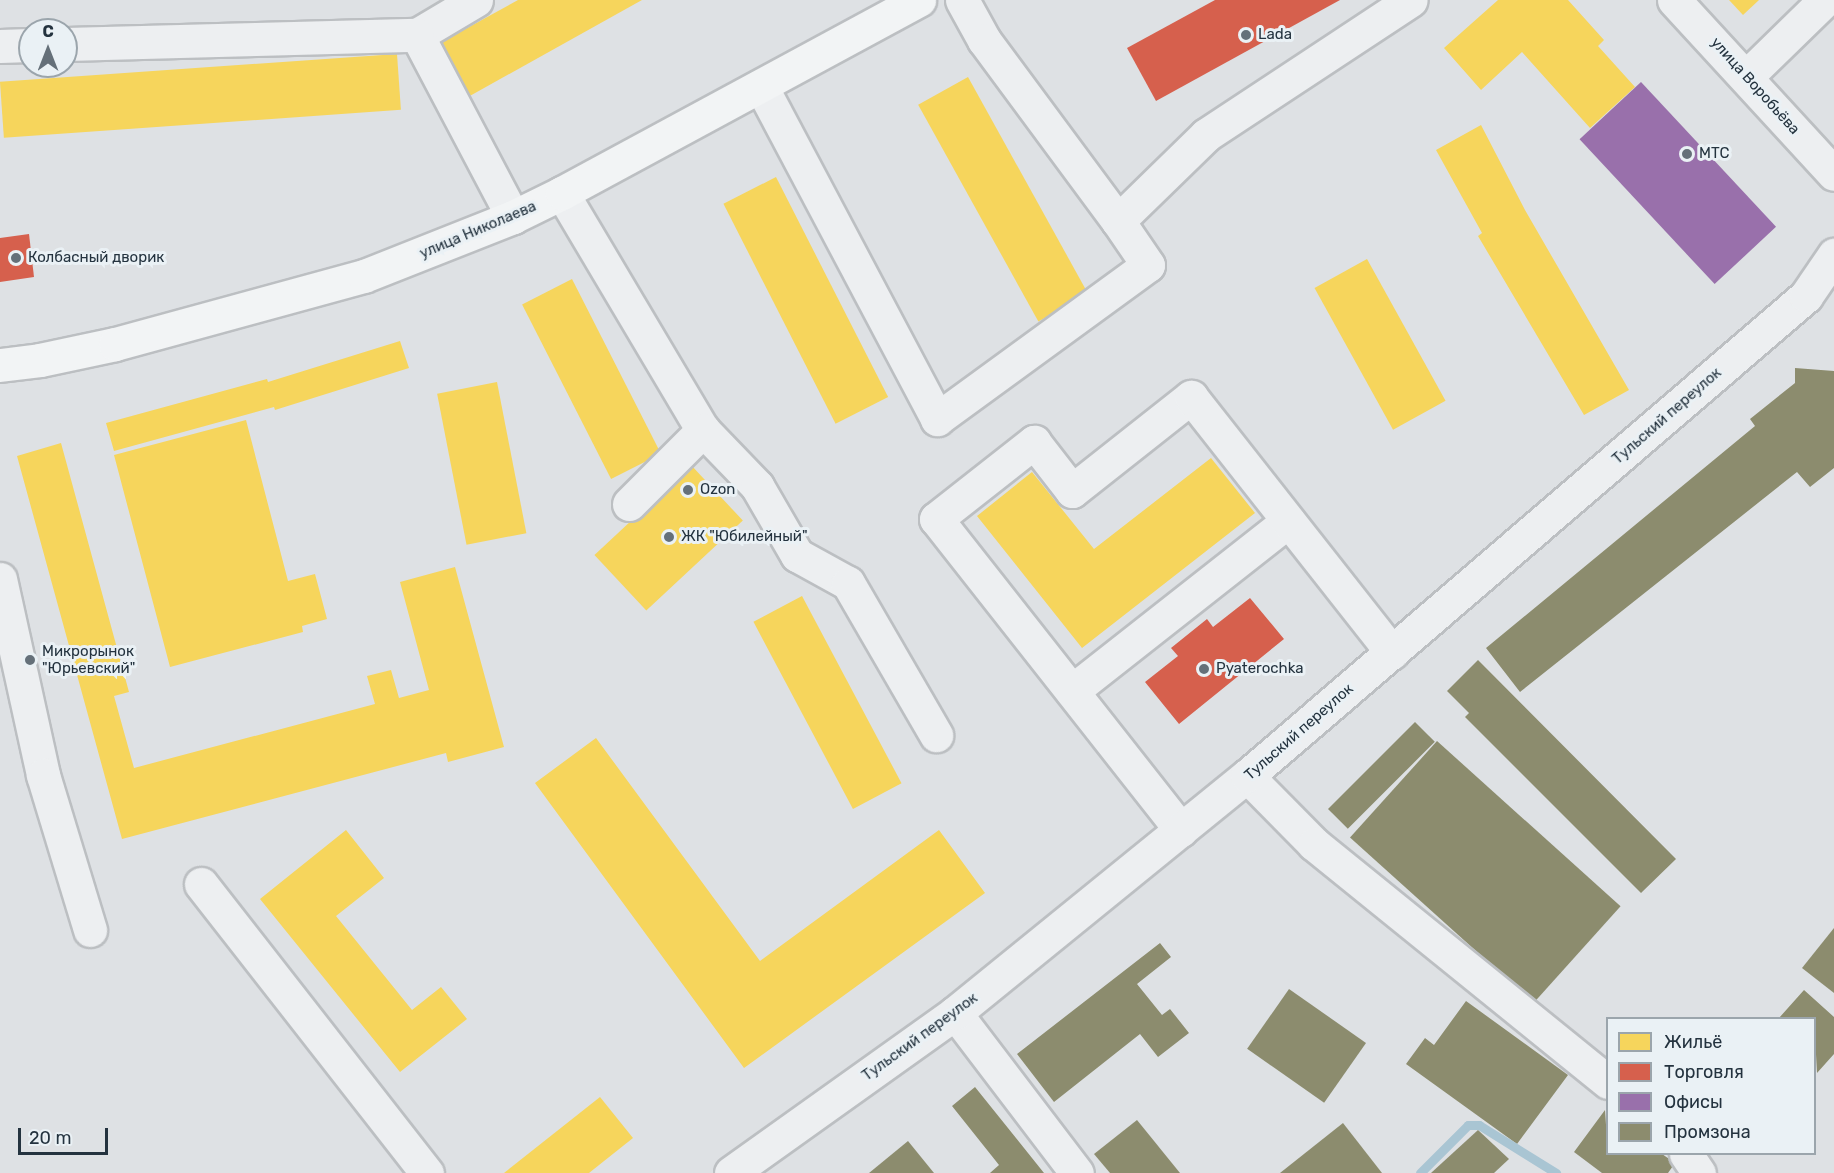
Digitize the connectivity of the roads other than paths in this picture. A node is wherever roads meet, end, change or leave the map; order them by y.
1 (476, 0) edge
2 (919, 0) edge
3 (962, 0) edge
4 (1412, 0) edge
5 (1674, 0) edge
6 (1825, 0) edge
7 (417, 35) junction
8 (78, 44) edge
9 (18, 45) edge
10 (0, 46) edge
11 (1747, 76) junction
12 (761, 86) junction
13 (1834, 174) edge
14 (562, 193) junction
15 (513, 217) junction
16 (1118, 221) junction
17 (1834, 255) edge
18 (0, 364) edge
19 (703, 430) junction
20 (629, 504) dead end
21 (1288, 521) junction
22 (0, 579) edge
23 (1392, 652) junction
24 (1072, 691) junction
25 (936, 735) dead end
26 (1247, 776) junction
27 (1181, 830) junction
28 (201, 884) dead end
29 (90, 930) dead end
30 (955, 1013) junction
31 (1606, 1080) edge
32 (1687, 1155) edge
33 (427, 1173) edge
34 (731, 1173) edge
35 (1077, 1173) edge
36 (1699, 1173) edge

1 - 7 street
2 - 12 main road, улица Николаева
3 - 16 street
4 - 16 street
5 - 11 street, улица Воробьёва
6 - 11 street
7 - 8 street
7 - 15 street
9 - 10 street
11 - 13 street, улица Воробьёва
12 - 14 main road, улица Николаева
12 - 16 street
14 - 15 main road, улица Николаева
14 - 19 street
15 - 18 main road, улица Николаева
17 - 23 street, Тульский переулок
19 - 20 street
19 - 25 street
21 - 23 street
21 - 24 street
21 - 24 street
22 - 29 street
23 - 26 street, Тульский переулок
24 - 27 street
26 - 27 street, Тульский переулок
26 - 31 street
27 - 30 street, Тульский переулок
28 - 33 street
30 - 34 street, Тульский переулок
30 - 35 street
32 - 36 street

